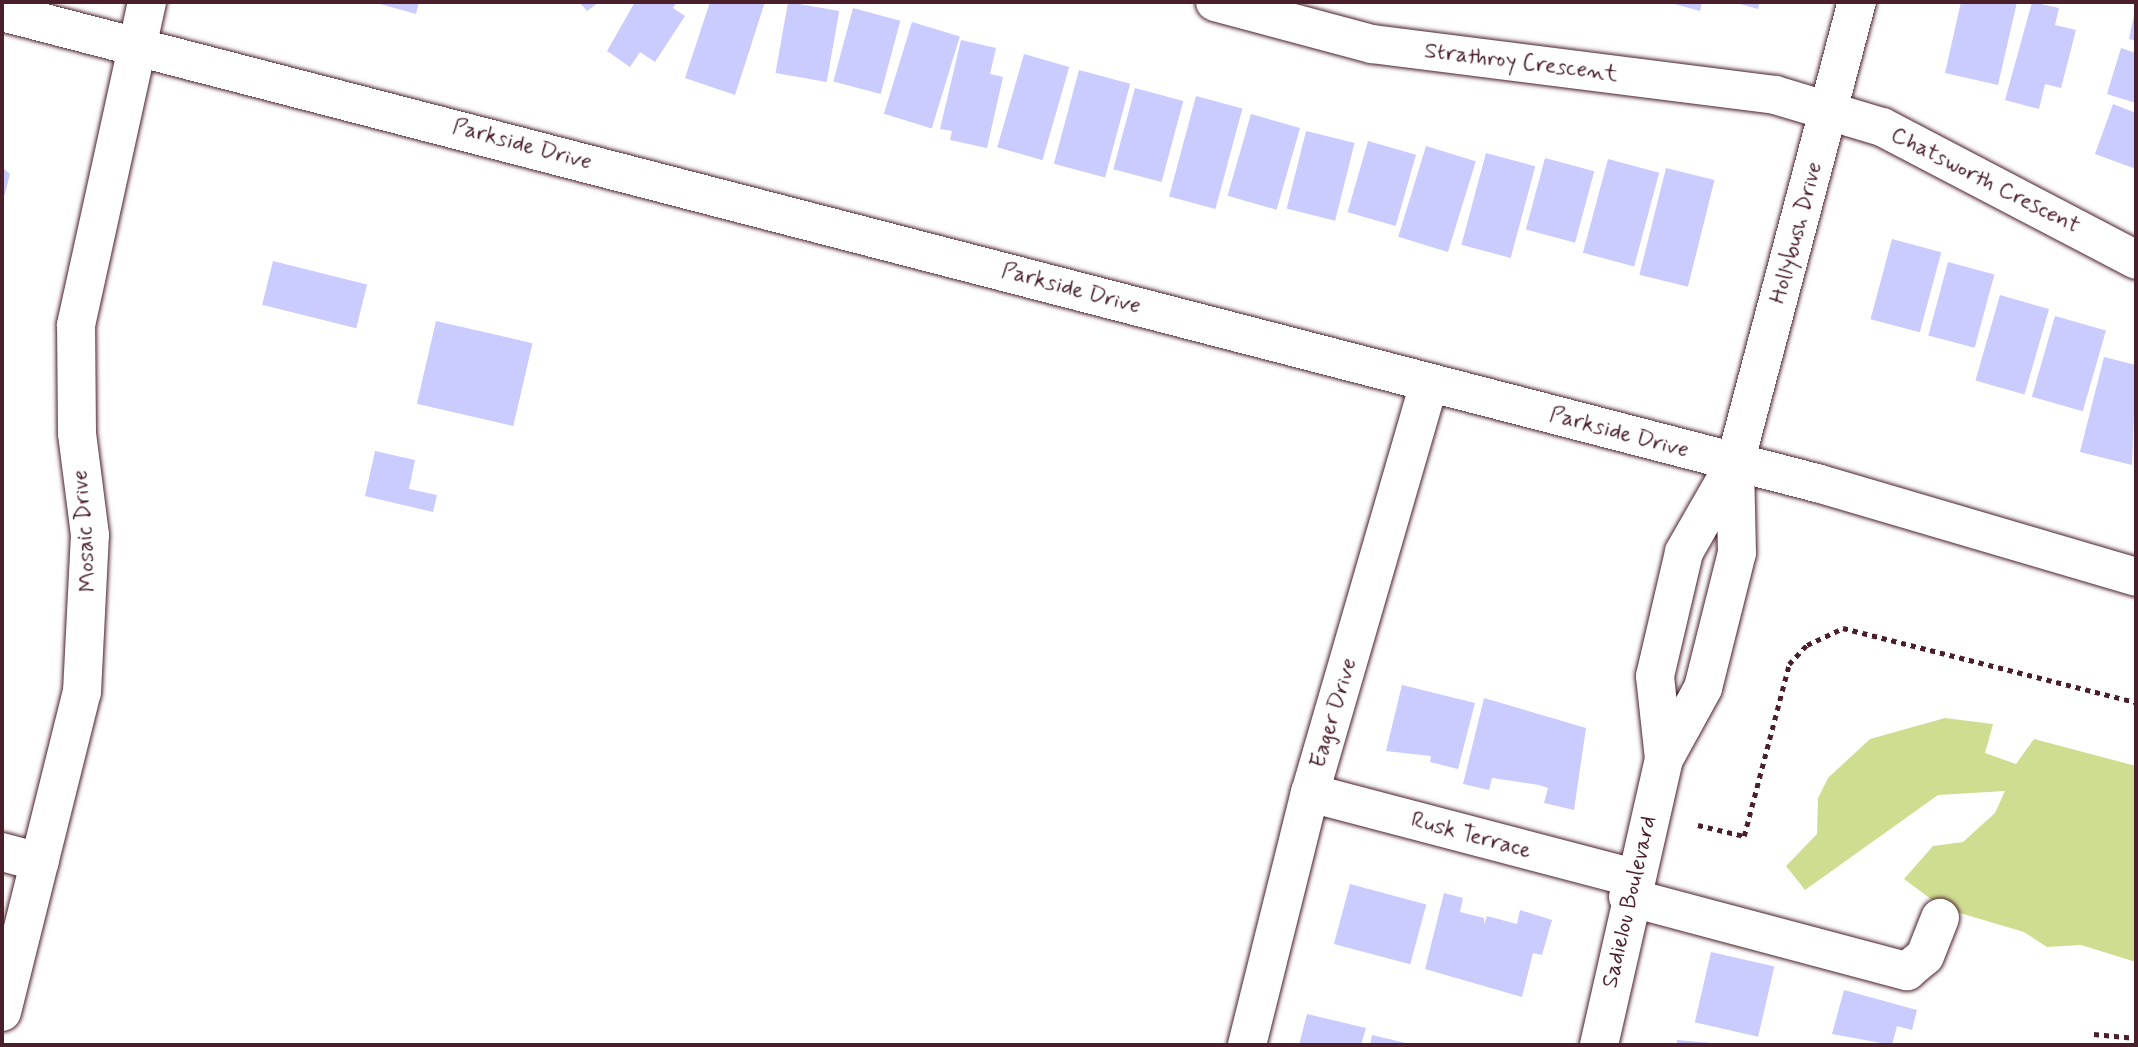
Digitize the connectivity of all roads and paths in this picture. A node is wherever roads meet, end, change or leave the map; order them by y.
1 (147, 2) edge
2 (1215, 2) edge
3 (1857, 2) edge
4 (2, 12) edge
5 (136, 48) junction
6 (1830, 111) junction
7 (2136, 260) edge
8 (1429, 383) junction
9 (1735, 463) junction
10 (2136, 577) edge
11 (2136, 702) edge
12 (1664, 759) junction
13 (1310, 793) junction
14 (1698, 825) dead end
15 (2, 852) edge
16 (40, 862) junction
17 (1631, 888) junction
18 (1940, 918) dead end
19 (2, 1012) edge
20 (2094, 1034) dead end
21 (2136, 1038) edge
22 (1247, 1045) edge
23 (1599, 1045) edge

1 - 5 street, Mosaic Drive
2 - 6 street, Strathroy Crescent
3 - 6 street, Hollybush Drive
4 - 5 street, Parkside Drive
5 - 8 street, Parkside Drive
5 - 16 street, Mosaic Drive
6 - 7 street, Chatsworth Crescent
6 - 9 street, Hollybush Drive
8 - 9 street, Parkside Drive
8 - 13 street, Eager Drive
9 - 10 street, Parkside Drive
9 - 12 street, Sadielou Boulevard
9 - 12 street, Sadielou Boulevard
11 - 14 path
12 - 17 street, Sadielou Boulevard
13 - 17 street, Rusk Terrace
13 - 22 street, Eager Drive
15 - 16 street
16 - 19 street, Mosaic Drive
17 - 18 street, Rusk Terrace
17 - 23 street, Sadielou Boulevard
20 - 21 path

